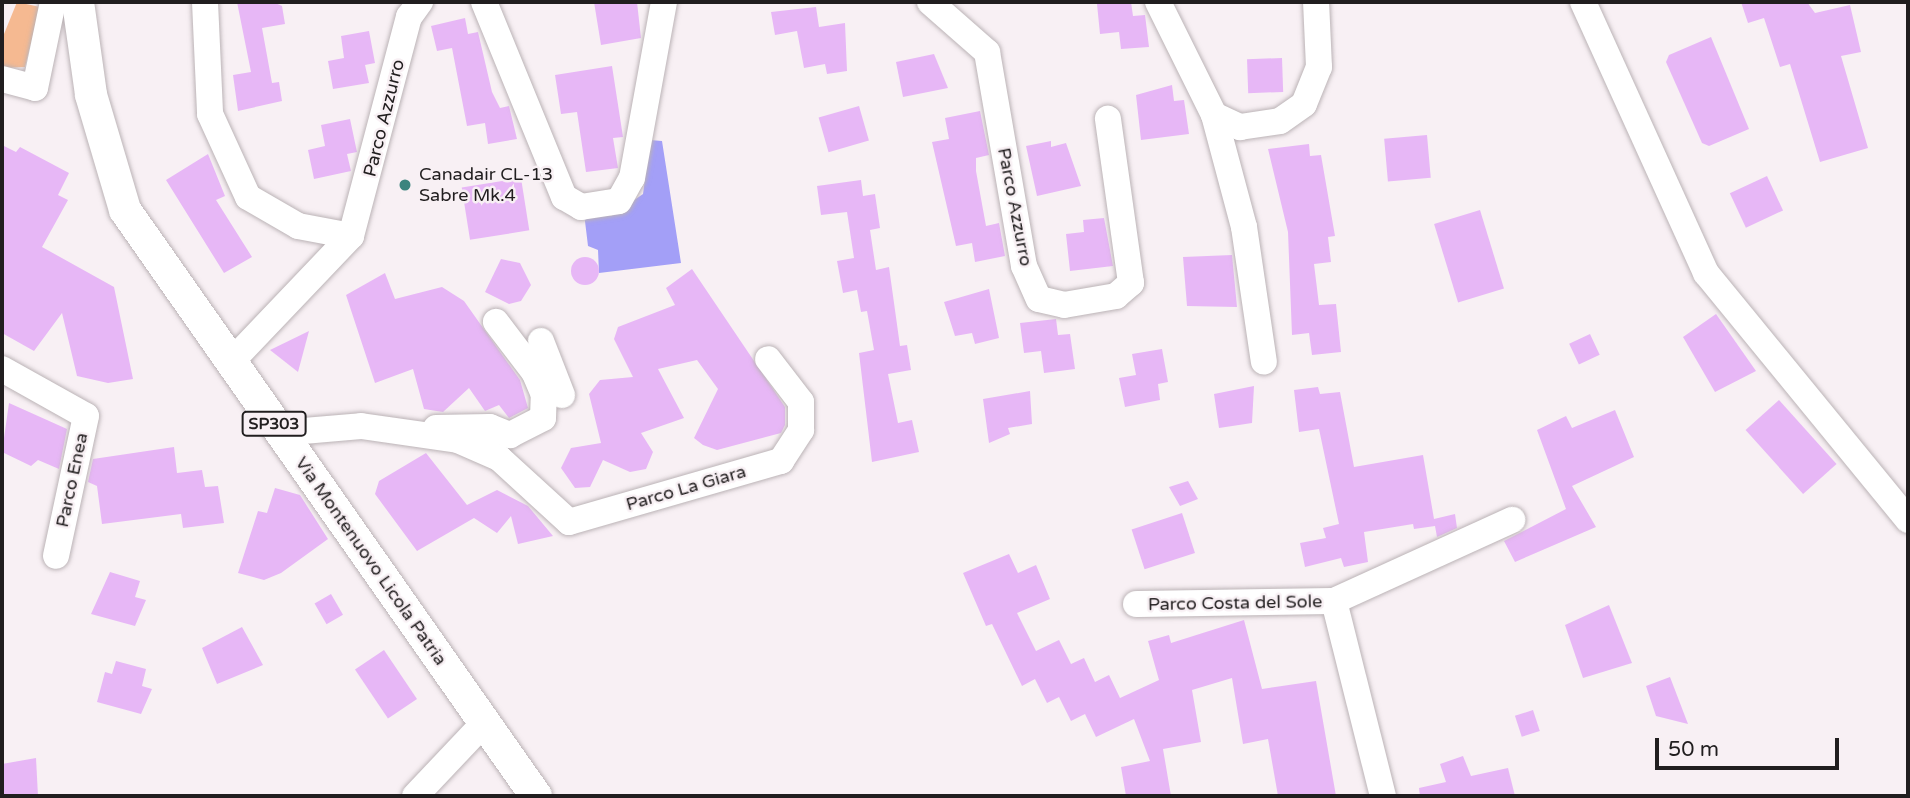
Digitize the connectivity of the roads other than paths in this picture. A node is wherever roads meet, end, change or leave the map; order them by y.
1 (54, 2) edge
2 (205, 2) edge
3 (420, 2) edge
4 (484, 2) edge
5 (664, 2) edge
6 (930, 2) edge
7 (1158, 2) edge
8 (1316, 2) edge
9 (1583, 2) edge
10 (79, 11) edge
11 (2, 79) edge
12 (1214, 115) junction
13 (1108, 119) dead end
14 (351, 236) junction
15 (496, 322) dead end
16 (541, 341) dead end
17 (768, 359) dead end
18 (231, 362) junction
19 (1264, 362) dead end
20 (2, 369) edge
21 (280, 433) junction
22 (415, 434) junction
23 (499, 458) junction
24 (1512, 520) dead end
25 (1908, 520) edge
26 (56, 556) dead end
27 (1334, 601) junction
28 (1136, 604) dead end
29 (485, 722) junction
30 (415, 796) edge
31 (536, 796) edge
32 (1382, 796) edge

1 - 11 street
2 - 14 street
3 - 14 street, Parco Azzurro
4 - 5 street
6 - 13 street, Parco Azzurro
7 - 12 street
8 - 12 street
9 - 25 street
10 - 18 main road, Via Montenuovo Licola Patria / SP303
12 - 19 street
14 - 18 street, Parco Azzurro
15 - 22 street, Parco La Giara
16 - 23 street
17 - 23 street, Parco La Giara
18 - 21 main road, Via Montenuovo Licola Patria / SP303
20 - 26 street, Parco Enea
21 - 22 street, Parco La Giara
21 - 29 main road, Via Montenuovo Licola Patria / SP303
22 - 23 street, Parco La Giara
24 - 27 street, Parco Costa del Sole
27 - 28 street, Parco Costa del Sole
27 - 32 street, Parco Costa del Sole
29 - 30 street
29 - 31 main road, Via Montenuovo Licola Patria / SP303

